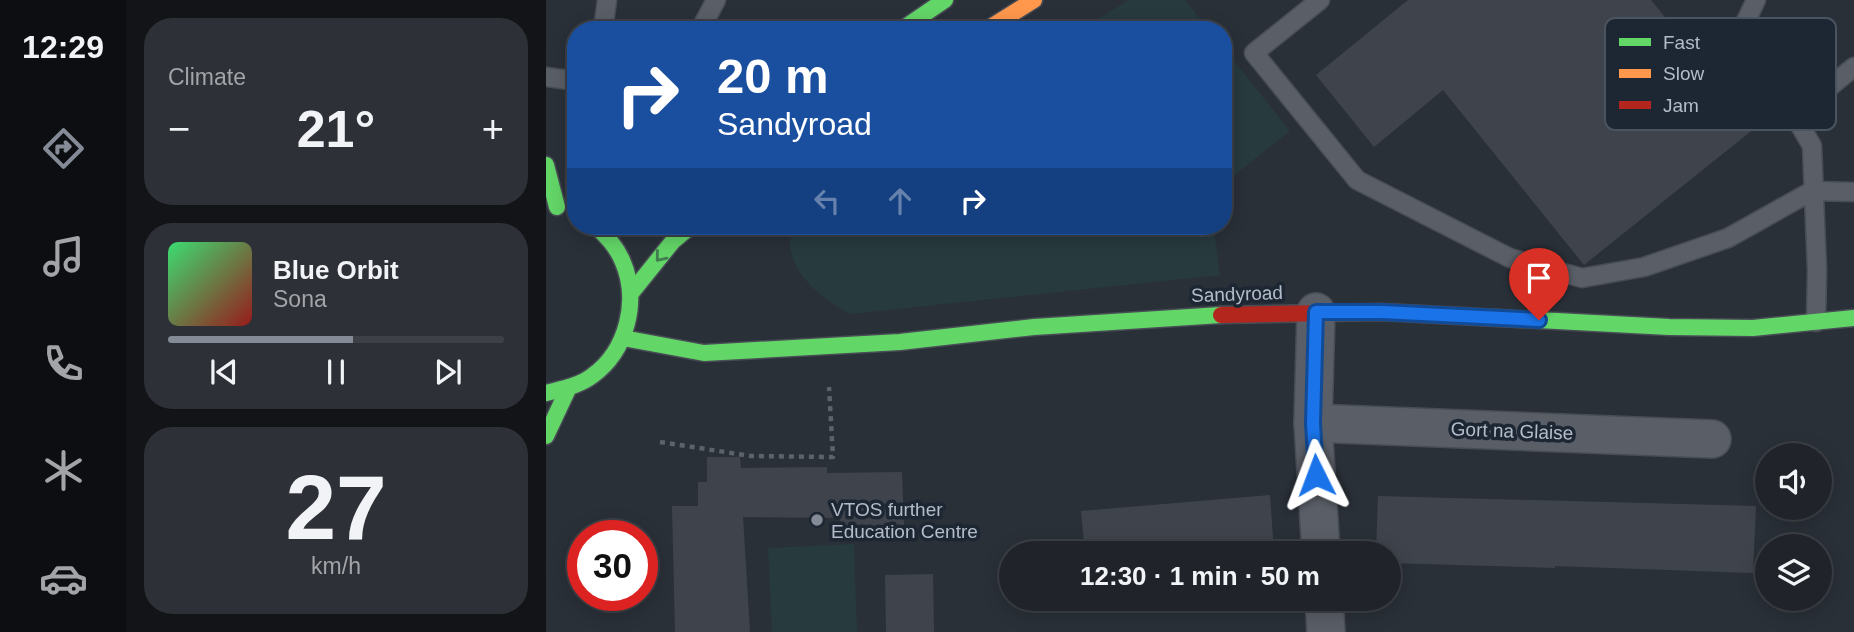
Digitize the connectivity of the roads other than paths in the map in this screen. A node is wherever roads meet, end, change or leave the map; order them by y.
1 (607, 0) edge
2 (716, 0) edge
3 (1034, 0) edge
4 (1320, 0) edge
5 (1756, 0) edge
6 (941, 2) edge
7 (1747, 18) edge
8 (604, 21) edge
9 (705, 21) edge
10 (914, 21) edge
11 (1000, 21) edge
12 (1854, 67) edge
13 (546, 77) edge
14 (567, 80) edge
15 (1836, 82) edge
16 (1803, 130) edge
17 (546, 165) edge
18 (1812, 191) junction
19 (1854, 192) edge
20 (559, 208) edge
21 (604, 235) edge
22 (680, 235) edge
23 (632, 292) junction
24 (1316, 312) junction
25 (1854, 318) edge
26 (1816, 322) junction
27 (623, 338) junction
28 (569, 387) junction
29 (546, 393) edge
30 (1313, 423) junction
31 (546, 436) edge
32 (1712, 439) dead end
33 (1320, 541) edge
34 (1325, 611) edge
35 (1326, 632) edge

1 - 8 lane
2 - 9 lane
3 - 11 street
4 - 18 lane
5 - 7 lane
6 - 10 street
12 - 15 lane
13 - 14 lane
16 - 18 lane
17 - 20 street
18 - 19 lane
18 - 26 lane
21 - 23 street
22 -> 23 street
23 - 27 street
24 - 26 street, Sandyroad
24 - 27 street, Sandyroad
24 - 30 street
25 - 26 street, Sandyroad
27 - 28 street
28 - 29 street
28 - 31 street
30 - 32 street, Gort na Glaise
30 - 33 street
34 - 35 street

